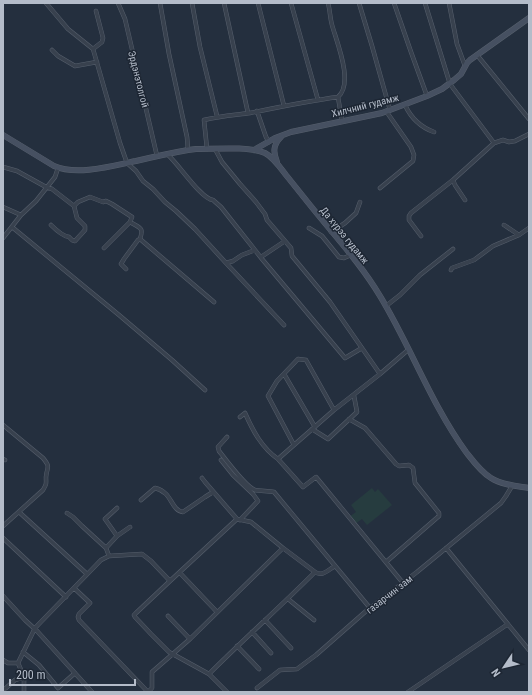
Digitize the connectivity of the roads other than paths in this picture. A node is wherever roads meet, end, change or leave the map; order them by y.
1 (46, 3) edge
2 (118, 3) edge
3 (160, 3) edge
4 (192, 3) edge
5 (224, 3) edge
6 (258, 3) edge
7 (291, 3) edge
8 (328, 3) edge
9 (359, 3) edge
10 (394, 3) edge
11 (425, 3) edge
12 (449, 3) edge
13 (96, 11) dead end
14 (529, 18) edge
15 (93, 49) junction
16 (52, 50) dead end
17 (477, 55) junction
18 (97, 62) junction
19 (465, 66) junction
20 (450, 84) junction
21 (427, 96) junction
22 (338, 97) junction
23 (318, 100) junction
24 (405, 105) junction
25 (284, 106) junction
26 (257, 111) junction
27 (388, 111) junction
28 (248, 113) junction
29 (217, 116) junction
30 (529, 119) edge
31 (342, 121) junction
32 (434, 132) dead end
33 (284, 134) junction
34 (529, 134) edge
35 (3, 135) edge
36 (269, 142) junction
37 (494, 143) junction
38 (207, 149) junction
39 (215, 149) junction
40 (188, 150) junction
41 (254, 150) junction
42 (274, 151) junction
43 (167, 154) junction
44 (266, 154) junction
45 (157, 156) junction
46 (127, 163) junction
47 (3, 167) edge
48 (279, 167) junction
49 (58, 168) junction
50 (453, 180) junction
51 (46, 188) junction
52 (380, 188) dead end
53 (465, 200) dead end
54 (360, 202) dead end
55 (74, 206) junction
56 (3, 207) edge
57 (21, 216) junction
58 (130, 222) junction
59 (51, 225) dead end
60 (504, 225) dead end
61 (12, 227) junction
62 (309, 228) dead end
63 (529, 228) edge
64 (331, 232) junction
65 (519, 235) junction
66 (421, 236) dead end
67 (3, 238) edge
68 (140, 239) junction
69 (285, 241) junction
70 (104, 248) dead end
71 (453, 249) dead end
72 (255, 250) junction
73 (351, 255) junction
74 (260, 257) junction
75 (226, 263) junction
76 (126, 269) dead end
77 (451, 270) dead end
78 (214, 302) dead end
79 (386, 306) junction
80 (284, 325) dead end
81 (362, 348) junction
82 (408, 350) junction
83 (284, 374) junction
84 (380, 374) junction
85 (205, 390) dead end
86 (354, 396) junction
87 (334, 410) junction
88 (240, 417) dead end
89 (350, 419) junction
90 (3, 425) edge
91 (314, 428) junction
92 (226, 437) dead end
93 (294, 445) junction
94 (221, 460) dead end
95 (278, 460) junction
96 (202, 478) dead end
97 (512, 486) junction
98 (529, 488) edge
99 (214, 492) junction
100 (141, 500) dead end
101 (117, 508) dead end
102 (19, 512) junction
103 (67, 513) dead end
104 (239, 519) junction
105 (3, 526) edge
106 (130, 527) dead end
107 (117, 536) junction
108 (3, 538) edge
109 (106, 548) junction
110 (283, 548) junction
111 (446, 548) junction
112 (110, 556) junction
113 (386, 562) junction
114 (335, 566) junction
115 (315, 572) junction
116 (180, 573) junction
117 (87, 574) junction
118 (170, 581) junction
119 (403, 583) junction
120 (74, 588) junction
121 (3, 596) edge
122 (66, 596) junction
123 (288, 600) junction
124 (370, 608) junction
125 (217, 612) junction
126 (168, 616) dead end
127 (265, 620) junction
128 (314, 620) dead end
129 (508, 624) junction
130 (35, 628) junction
131 (252, 632) junction
132 (190, 639) junction
133 (237, 646) junction
134 (291, 648) dead end
135 (529, 650) edge
136 (23, 652) junction
137 (271, 653) dead end
138 (172, 654) junction
139 (3, 660) edge
140 (18, 664) junction
141 (259, 669) dead end
142 (75, 673) junction
143 (209, 674) junction
144 (24, 677) junction
145 (257, 688) dead end
146 (3, 689) edge
147 (24, 692) edge
148 (92, 692) edge
149 (148, 692) edge
150 (228, 692) edge
151 (408, 692) edge

1 - 15 street
2 - 45 street, Эрдэнэтолгой
3 - 40 street
4 - 29 street
5 - 28 street
6 - 25 street
7 - 23 street
8 - 22 street
9 - 27 street
10 - 21 street
11 - 20 street
12 - 19 street
13 - 15 street
14 - 17 main road, Хилчний гудамж
15 - 18 street
16 - 18 street
17 - 19 main road, Хилчний гудамж
17 - 30 street
18 - 46 street
19 - 20 main road, Хилчний гудамж
20 - 21 main road, Хилчний гудамж
20 - 37 street
21 - 24 main road, Хилчний гудамж
22 - 23 street
22 - 31 street
23 - 25 street
24 - 27 main road, Хилчний гудамж
24 - 32 street
25 - 26 street
26 - 28 street
26 - 36 street
27 - 31 main road, Хилчний гудамж
27 - 52 street
28 - 29 street
29 - 38 street
31 - 33 main road, Хилчний гудамж
33 - 36 main road, Хилчний гудамж
33 - 42 main road
34 - 37 street
35 - 49 main road
36 - 41 main road, Хилчний гудамж
37 - 50 street
38 - 39 main road, Да хүрээ гудамж
38 - 40 main road, Да хүрээ гудамж
39 - 41 main road, Да хүрээ гудамж
39 - 69 street
40 - 43 main road, Да хүрээ гудамж
41 - 44 main road, Да хүрээ гудамж
42 - 44 main road
42 - 48 main road
43 - 45 main road, Да хүрээ гудамж
43 - 72 street
44 - 48 main road, Да хүрээ гудамж
45 - 46 main road, Да хүрээ гудамж
46 - 49 main road, Да хүрээ гудамж
46 - 75 street
47 - 51 street
48 - 64 main road, Да хүрээ гудамж
49 - 51 street
50 - 53 street
50 - 66 street
51 - 55 street
51 - 57 street
54 - 64 street
55 - 58 street
55 - 59 street
56 - 57 street
57 - 61 street
58 - 68 street
58 - 70 street
60 - 65 street
61 - 67 street
61 - 85 street
62 - 73 street
63 - 65 street
64 - 73 main road, Да хүрээ гудамж
65 - 77 street
68 - 76 street
68 - 78 street
69 - 74 street
69 - 81 street
71 - 79 street
72 - 74 street
72 - 75 street
73 - 79 main road, Да хүрээ гудамж
74 - 81 street
75 - 80 street
79 - 82 main road, Да хүрээ гудамж
81 - 84 street
82 - 84 street
82 - 97 main road, Да хүрээ гудамж
83 - 87 street
83 - 91 street
83 - 93 street
84 - 86 street
86 - 87 street
86 - 89 street
87 - 91 street
88 - 95 street
89 - 91 street
89 - 113 street
90 - 102 street
91 - 93 street
92 - 114 street
93 - 95 street
94 - 104 street
95 - 113 street
96 - 99 street
97 - 98 main road, Да хүрээ гудамж
97 - 111 street, газарчин зам
99 - 100 street
99 - 104 street
101 - 107 street
102 - 105 street
102 - 117 street
103 - 109 street
104 - 110 street
104 - 116 street
106 - 107 street
107 - 109 street
108 - 122 street
109 - 112 street
110 - 115 street
110 - 125 street
111 - 119 street, газарчин зам
111 - 129 street
112 - 117 street
112 - 118 street
113 - 119 street
114 - 115 street
114 - 124 street
115 - 123 street
116 - 118 street
116 - 125 street
117 - 120 street
118 - 138 street
119 - 124 street, газарчин зам
120 - 122 street
120 - 149 street
121 - 130 street
122 - 130 street
123 - 127 street
123 - 128 street
124 - 145 street, газарчин зам
125 - 132 street
126 - 132 street
127 - 131 street
127 - 134 street
129 - 135 street
129 - 151 street
130 - 136 street
130 - 142 street
131 - 133 street
131 - 137 street
132 - 138 street
133 - 141 street
133 - 143 street
136 - 140 street
136 - 142 street
138 - 143 street
138 - 149 street
139 - 140 street
140 - 144 street
142 - 148 street
143 - 150 street
144 - 146 street
144 - 147 street

